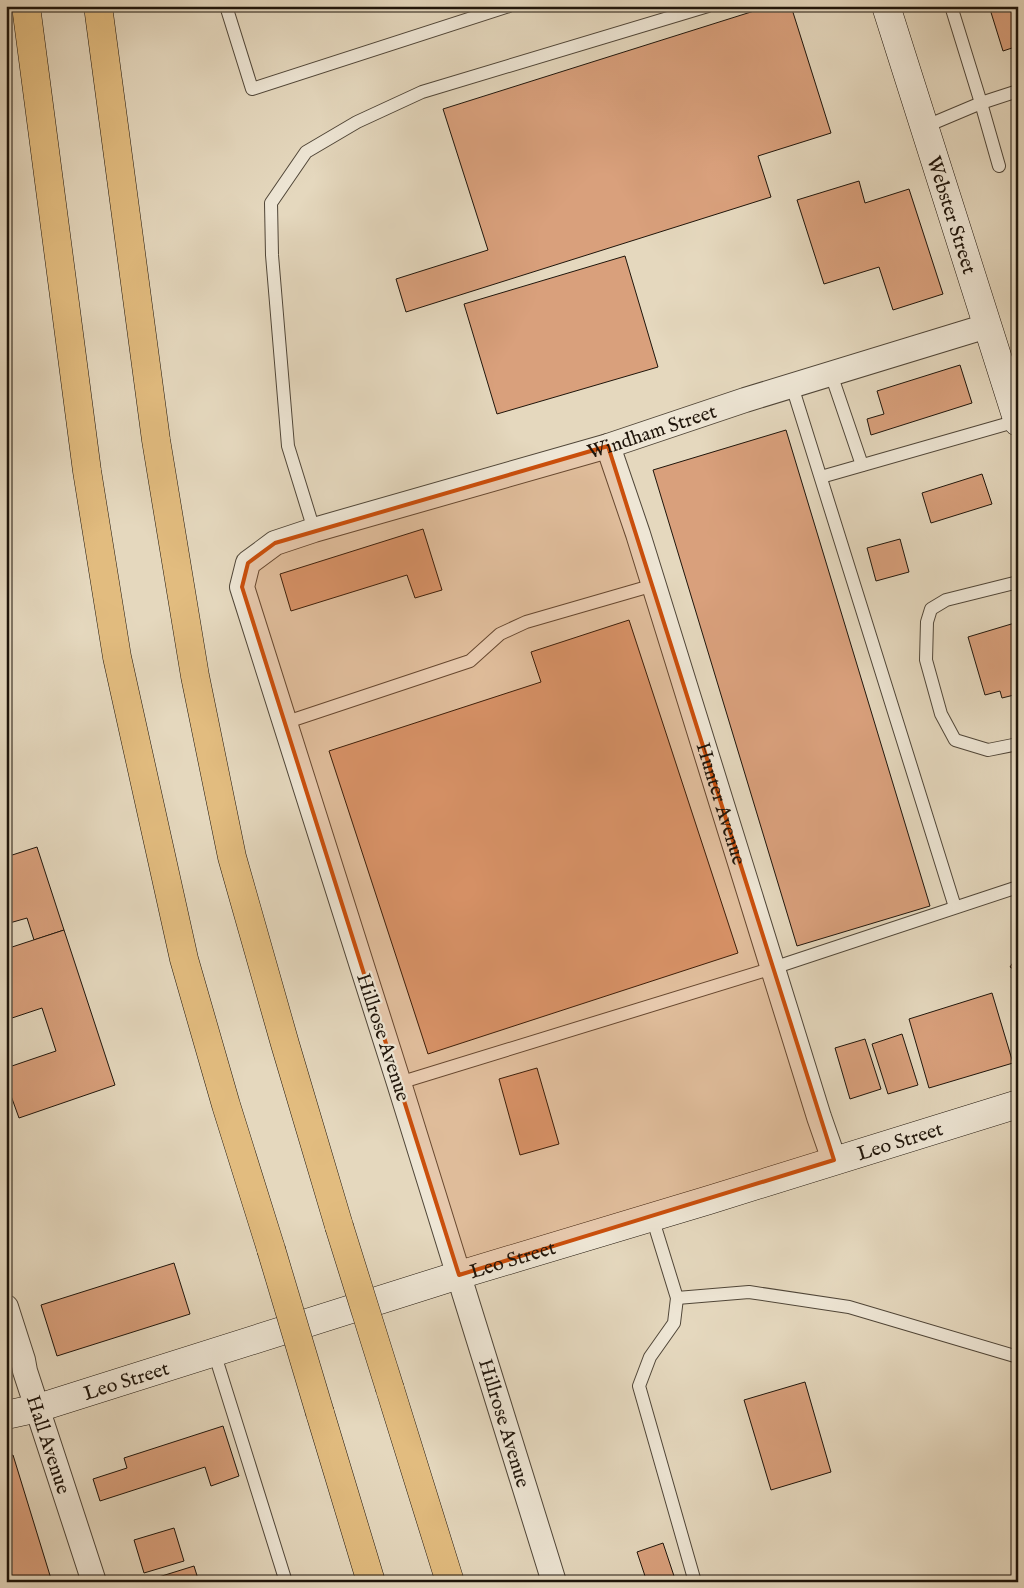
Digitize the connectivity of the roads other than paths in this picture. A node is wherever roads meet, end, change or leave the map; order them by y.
1 (26, 6) edge
2 (98, 6) edge
3 (226, 6) edge
4 (509, 6) edge
5 (708, 6) edge
6 (886, 6) edge
7 (951, 6) edge
8 (1018, 91) edge
9 (981, 103) junction
10 (924, 126) junction
11 (999, 166) dead end
12 (987, 326) junction
13 (831, 374) junction
14 (792, 386) junction
15 (1018, 422) edge
16 (608, 446) junction
17 (862, 465) junction
18 (821, 477) junction
19 (314, 530) junction
20 (1018, 582) edge
21 (654, 585) junction
22 (284, 722) junction
23 (1018, 744) edge
24 (1018, 887) edge
25 (955, 906) junction
26 (773, 968) junction
27 (399, 1083) junction
28 (1018, 1104) edge
29 (834, 1160) junction
30 (652, 1217) junction
31 (459, 1275) junction
32 (677, 1298) junction
33 (6, 1307) edge
34 (214, 1352) junction
35 (1018, 1357) edge
36 (38, 1408) junction
37 (6, 1415) edge
38 (94, 1582) edge
39 (286, 1582) edge
40 (370, 1582) edge
41 (450, 1582) edge
42 (554, 1582) edge
43 (695, 1582) edge

1 - 40 highway, bridge
2 - 41 highway, bridge
3 - 4 lane
5 - 19 lane
6 - 10 street, Webster Street
7 - 9 lane
8 - 9 lane
9 - 10 lane
9 - 11 lane
10 - 12 street, Webster Street
12 - 13 street, Windham Street
12 - 15 street, Webster Street
13 - 14 street, Windham Street
13 - 17 lane
14 - 16 street, Windham Street
14 - 18 lane
15 - 17 lane
16 - 19 street, Windham Street
16 - 21 street, Hunter Avenue
17 - 18 lane
18 - 25 lane
19 - 22 street, Hillrose Avenue
20 - 23 lane
21 - 22 lane
21 - 26 street, Hunter Avenue
22 - 27 street, Hillrose Avenue
24 - 25 lane
25 - 26 lane
26 - 27 lane
26 - 29 street, Hunter Avenue
27 - 31 street, Hillrose Avenue
28 - 29 street, Leo Street
29 - 30 street, Leo Street
30 - 31 street, Leo Street
30 - 32 lane
31 - 34 street, Leo Street
31 - 42 street, Hillrose Avenue
32 - 35 lane
32 - 43 lane
33 - 36 street, Hall Avenue
34 - 36 street, Leo Street
34 - 39 lane
36 - 37 street, Leo Street
36 - 38 street, Hall Avenue

